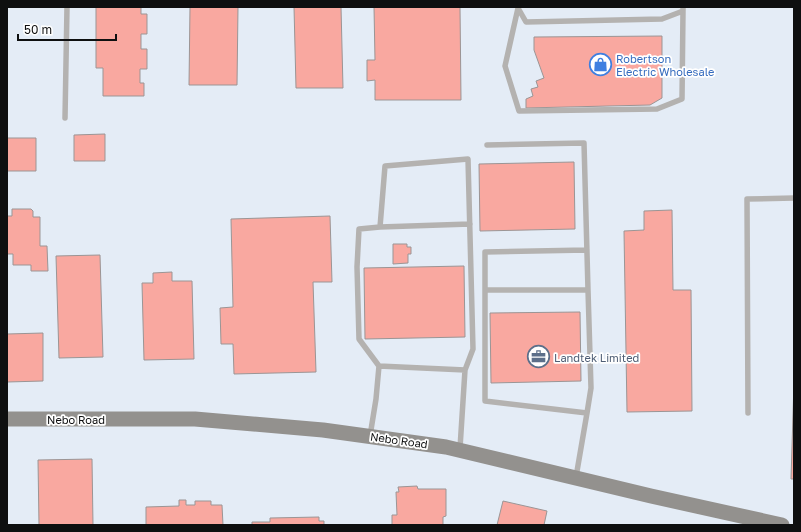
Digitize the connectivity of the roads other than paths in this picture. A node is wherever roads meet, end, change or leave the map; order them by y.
1 (67, 7) edge
2 (518, 8) edge
3 (683, 9) edge
4 (65, 118) dead end
5 (487, 145) dead end
6 (794, 198) edge
7 (470, 224) junction
8 (380, 227) junction
9 (587, 250) junction
10 (485, 290) junction
11 (588, 290) junction
12 (379, 366) junction
13 (465, 370) junction
14 (587, 413) junction
15 (748, 413) dead end
16 (7, 419) edge
17 (370, 436) junction
18 (460, 450) junction
19 (576, 478) junction
20 (782, 525) edge

1 - 4 lane
2 - 3 lane
2 - 3 lane
5 - 9 lane
6 - 15 lane
7 - 8 lane
7 - 8 lane
7 - 13 lane
8 - 12 lane
9 - 10 lane
9 - 11 lane
10 - 11 lane
10 - 14 lane
11 - 14 lane
12 - 13 lane
12 - 17 lane
13 - 18 lane
14 - 19 lane
16 - 17 street, Nebo Road
17 - 18 street, Nebo Road
18 - 19 street, Nebo Road
19 - 20 street, Nebo Road

